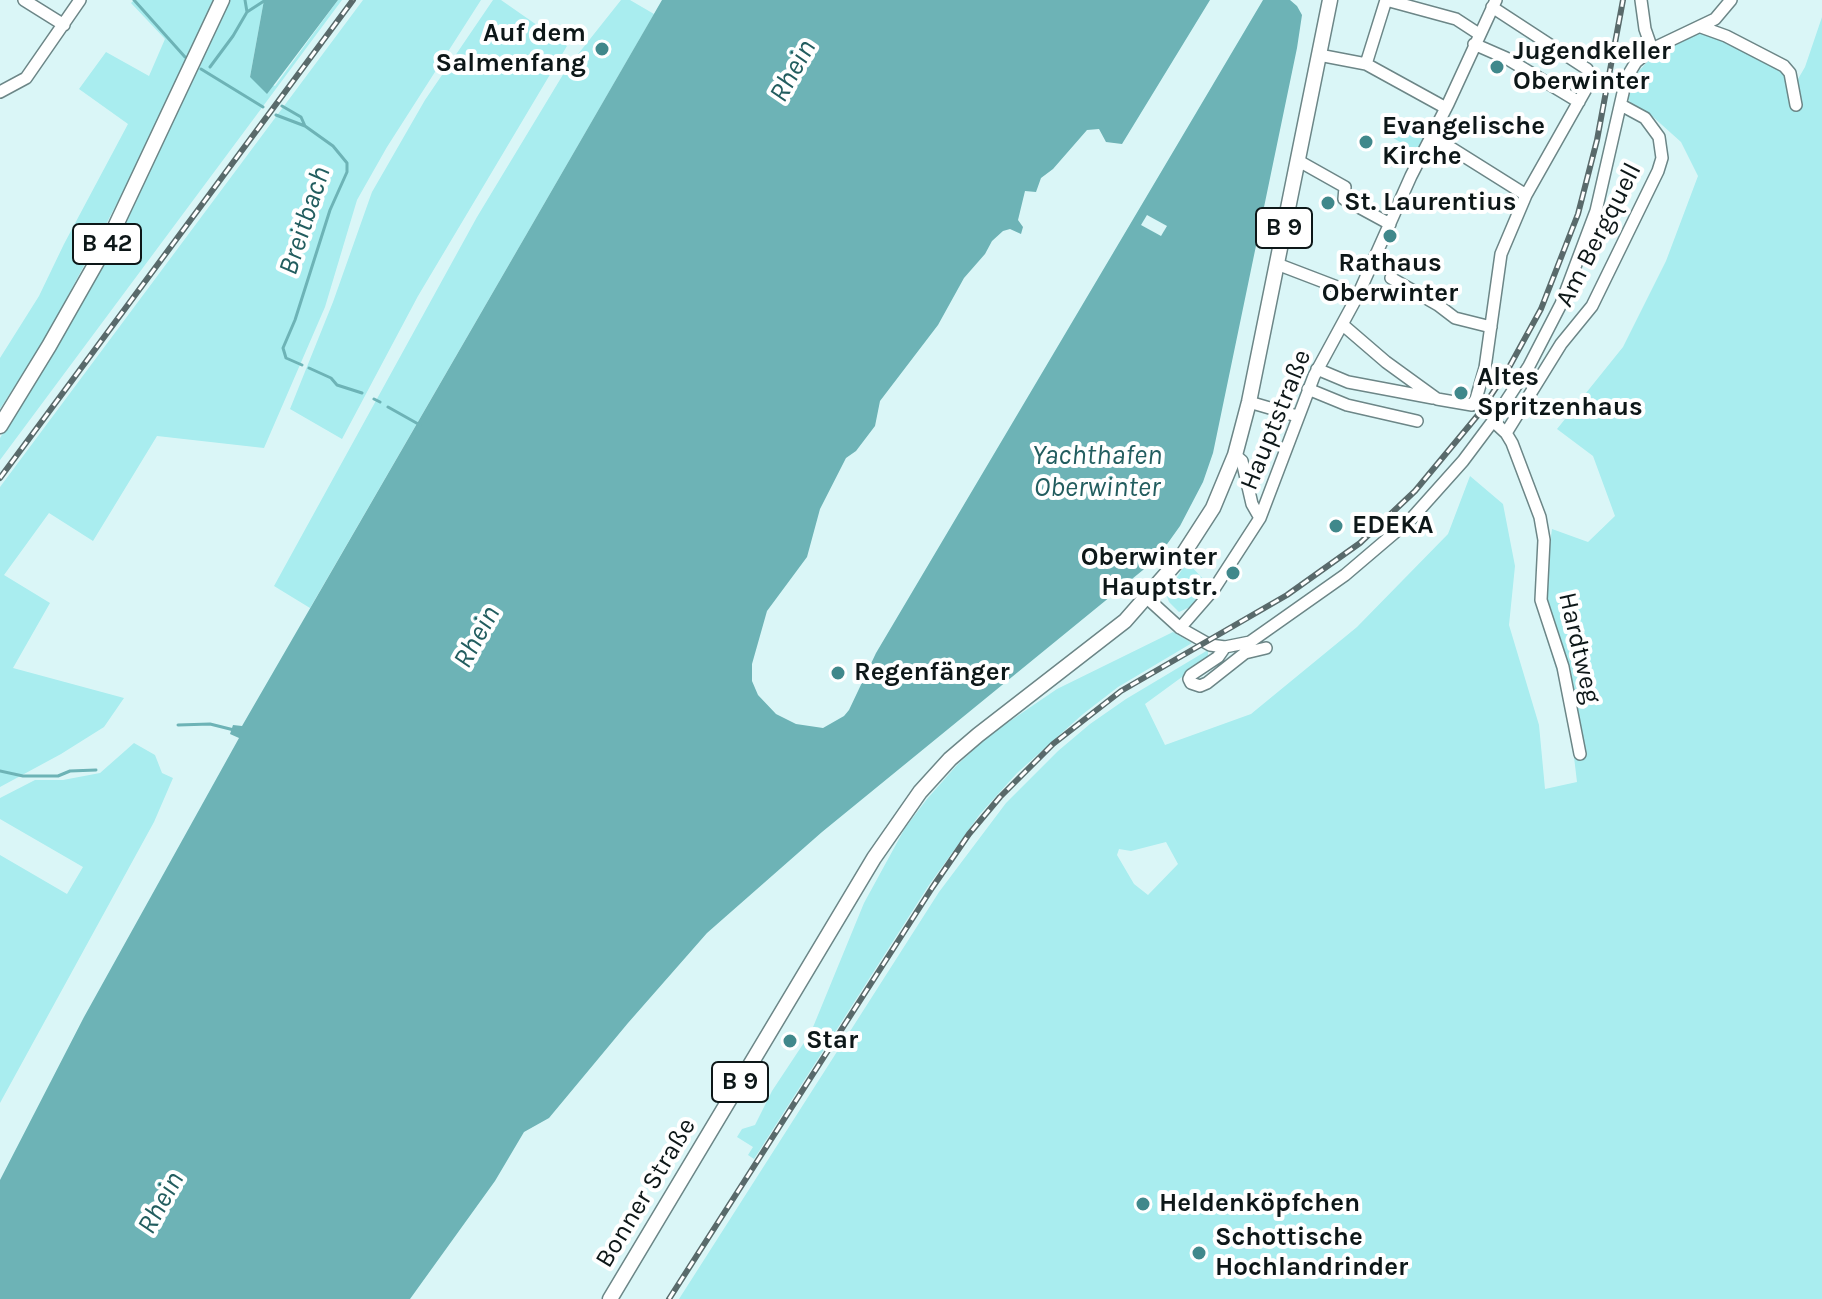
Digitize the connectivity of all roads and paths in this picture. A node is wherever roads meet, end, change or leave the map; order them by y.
1 (24, 0) edge
2 (80, 0) edge
3 (222, 0) edge
4 (1330, 0) edge
5 (1386, 0) edge
6 (1641, 0) edge
7 (1731, 0) edge
8 (1492, 3) edge
9 (64, 25) junction
10 (1701, 27) junction
11 (1477, 39) junction
12 (1652, 49) junction
13 (1319, 55) junction
14 (1366, 64) junction
15 (0, 92) edge
16 (1579, 102) junction
17 (1621, 105) junction
18 (1796, 105) dead end
19 (1446, 108) junction
20 (1432, 136) junction
21 (1297, 160) junction
22 (1526, 195) junction
23 (1388, 228) junction
24 (1277, 264) junction
25 (1391, 278) dead end
26 (1358, 295) junction
27 (1343, 325) junction
28 (1491, 327) junction
29 (1317, 369) junction
30 (1308, 389) junction
31 (1437, 399) junction
32 (1249, 402) junction
33 (1297, 416) junction
34 (1417, 421) dead end
35 (1493, 421) junction
36 (0, 426) edge
37 (1506, 433) junction
38 (1235, 455) junction
39 (1260, 518) junction
40 (1147, 598) junction
41 (1180, 628) junction
42 (1225, 647) junction
43 (1266, 648) dead end
44 (1580, 754) dead end
45 (610, 1299) edge

1 - 9 street
2 - 9 street
3 - 36 main road, B 42
4 - 13 main road, B 9
5 - 11 street
5 - 14 street
6 - 12 street
7 - 10 street
8 - 11 street, Hauptstraße
8 - 16 street
9 - 15 street
10 - 12 street
10 - 18 street
11 - 16 street
11 - 19 street, Hauptstraße
12 - 17 street
13 - 14 street
13 - 21 main road, B 9
14 - 19 street
16 - 22 street
17 - 35 street
17 - 37 street, Am Bergquell
19 - 20 street, Hauptstraße
20 - 22 street
20 - 23 street, Hauptstraße
21 - 23 street
21 - 24 main road, B 9
22 - 28 street
23 - 26 street, Hauptstraße
24 - 26 street
24 - 32 main road, B 9
25 - 28 street
26 - 27 street, Hauptstraße
27 - 29 street, Hauptstraße
27 - 31 street
28 - 31 street
29 - 30 street, Hauptstraße
29 - 31 street
30 - 33 street, Hauptstraße
30 - 34 street
32 - 33 street
32 - 38 main road, B 9
33 - 39 street, Hauptstraße
35 - 37 street, Hardtweg
35 - 42 street
37 - 44 street, Hardtweg
38 - 39 street
38 - 40 main road, B 9
39 - 41 street, Hauptstraße
40 - 41 street
40 - 45 main road, Bonner Straße / B 9
41 - 42 street
42 - 43 street

